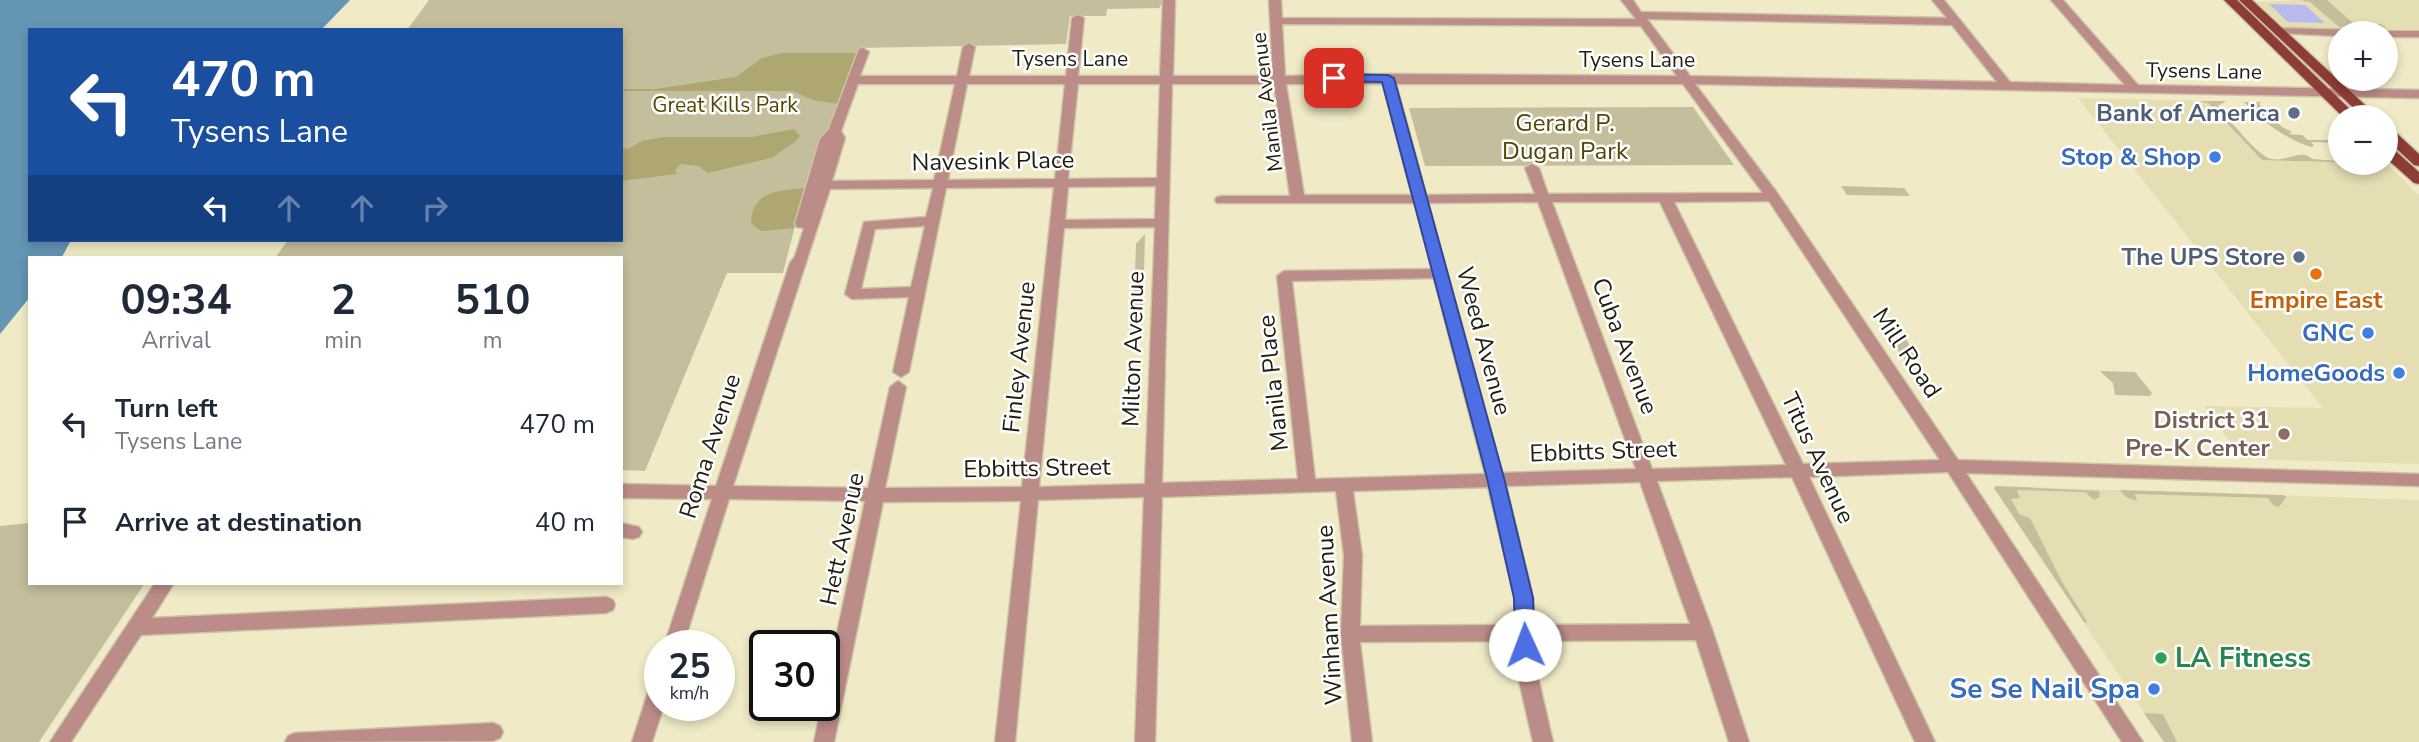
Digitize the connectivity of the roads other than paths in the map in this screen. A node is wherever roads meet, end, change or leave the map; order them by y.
1 (1169, 0) edge
2 (1275, 0) edge
3 (1627, 0) edge
4 (1938, 0) edge
5 (2057, 0) edge
6 (2230, 0) edge
7 (2245, 0) edge
8 (1078, 19) dead end
9 (1642, 19) junction
10 (1277, 21) junction
11 (1956, 22) junction
12 (2279, 32) junction
13 (2328, 33) edge
14 (2398, 34) edge
15 (2419, 34) edge
16 (969, 47) dead end
17 (863, 52) dead end
18 (1072, 78) junction
19 (1165, 78) junction
20 (1279, 78) junction
21 (1388, 78) junction
22 (962, 79) junction
23 (854, 80) junction
24 (1688, 80) junction
25 (2006, 86) junction
26 (2134, 89) junction
27 (2325, 92) junction
28 (2345, 93) junction
29 (2419, 94) edge
30 (2339, 105) edge
31 (2358, 105) edge
32 (835, 131) junction
33 (2398, 142) edge
34 (2398, 161) edge
35 (2419, 162) edge
36 (1532, 168) dead end
37 (2419, 180) edge
38 (1162, 182) junction
39 (1061, 183) junction
40 (941, 184) junction
41 (826, 185) junction
42 (1665, 197) junction
43 (1773, 197) junction
44 (1543, 199) junction
45 (1222, 200) dead end
46 (1298, 200) junction
47 (1422, 200) junction
48 (933, 221) junction
49 (1161, 223) junction
50 (1057, 224) junction
51 (797, 263) junction
52 (1441, 272) junction
53 (918, 292) junction
54 (1953, 466) junction
55 (1797, 470) junction
56 (1648, 474) junction
57 (1495, 478) junction
58 (2419, 480) edge
59 (1344, 485) junction
60 (1307, 486) junction
61 (623, 491) edge
62 (723, 491) junction
63 (1153, 491) junction
64 (1030, 494) junction
65 (876, 495) junction
66 (164, 585) edge
67 (606, 605) dead end
68 (136, 627) junction
69 (678, 630) edge
70 (1704, 632) junction
71 (1350, 634) junction
72 (1525, 634) junction
73 (649, 721) edge
74 (493, 732) dead end
75 (60, 742) edge
76 (295, 742) edge
77 (642, 742) edge
78 (824, 742) edge
79 (1005, 742) edge
80 (1145, 742) edge
81 (1362, 742) edge
82 (1543, 742) edge
83 (1739, 742) edge
84 (1924, 742) edge
85 (2133, 742) edge

1 - 19 street, Milton Avenue
2 - 10 street, Manila Avenue
3 - 9 street, Mill Road
4 - 11 street
5 - 26 street
6 - 27 main road
7 - 12 main road
8 - 18 street, Finley Avenue
9 - 10 street
9 - 11 street
9 - 24 street, Mill Road
10 - 20 street, Manila Avenue
11 - 25 street
12 - 13 street
12 - 28 main road
14 - 15 street
16 - 22 street, Hett Avenue
17 - 23 street, Roma Avenue
18 - 19 street, Tysens Lane
18 - 22 street, Tysens Lane
18 - 39 street, Finley Avenue
19 - 20 street, Tysens Lane
19 - 38 street, Milton Avenue
20 - 21 street, Tysens Lane
20 - 46 street, Manila Avenue
21 - 24 street, Tysens Lane
21 - 47 street, Weed Avenue
22 - 23 street, Tysens Lane
22 - 40 street, Hett Avenue
23 - 32 street, Roma Avenue
24 - 25 street, Tysens Lane
24 - 43 street, Mill Road
25 - 26 street, Tysens Lane
26 - 27 street, Tysens Lane
27 - 28 street, Tysens Lane
27 - 30 main road
28 - 29 street, Tysens Lane
28 - 31 main road
32 - 41 street, Roma Avenue
32 - 51 street, Roma Avenue
33 - 35 main road
34 - 37 main road
36 - 44 street, Cuba Avenue
38 - 39 street, Navesink Place
38 - 49 street, Milton Avenue
39 - 40 street, Navesink Place
39 - 50 street, Finley Avenue
40 - 41 street, Navesink Place
40 - 48 street, Hett Avenue
41 - 51 street, Roma Avenue
42 - 43 street
42 - 44 street
42 - 55 street, Titus Avenue
43 - 54 street, Mill Road
44 - 47 street
44 - 56 street, Cuba Avenue
45 - 46 street
46 - 47 street
47 - 52 street, Weed Avenue
48 - 53 street, Hett Avenue
48 - 53 street
49 - 50 street
49 - 63 street, Milton Avenue
50 - 64 street, Finley Avenue
51 - 62 street, Roma Avenue
52 - 57 street, Weed Avenue
52 - 60 street, Manila Place
53 - 65 street, Hett Avenue
54 - 55 street, Ebbitts Street
54 - 58 street, Ebbitts Street
54 - 85 street, Mill Road
55 - 56 street, Ebbitts Street
55 - 84 street, Titus Avenue
56 - 57 street, Ebbitts Street
56 - 70 street, Cuba Avenue
57 - 59 street, Ebbitts Street
57 - 72 street, Weed Avenue
59 - 60 street, Ebbitts Street
59 - 71 street, Winham Avenue
60 - 63 street, Ebbitts Street
61 - 62 street, Ebbitts Street
62 - 65 street, Ebbitts Street
62 - 69 street, Roma Avenue
63 - 64 street, Ebbitts Street
63 - 80 street, Milton Avenue
64 - 65 street, Ebbitts Street
64 - 79 street, Finley Avenue
65 - 78 street, Hett Avenue
66 - 68 street
67 - 68 street
68 - 75 street
70 - 72 street
70 - 83 street, Cuba Avenue
71 - 72 street
71 - 81 street, Winham Avenue
72 - 82 street, Weed Avenue
73 - 77 street
74 - 76 street

